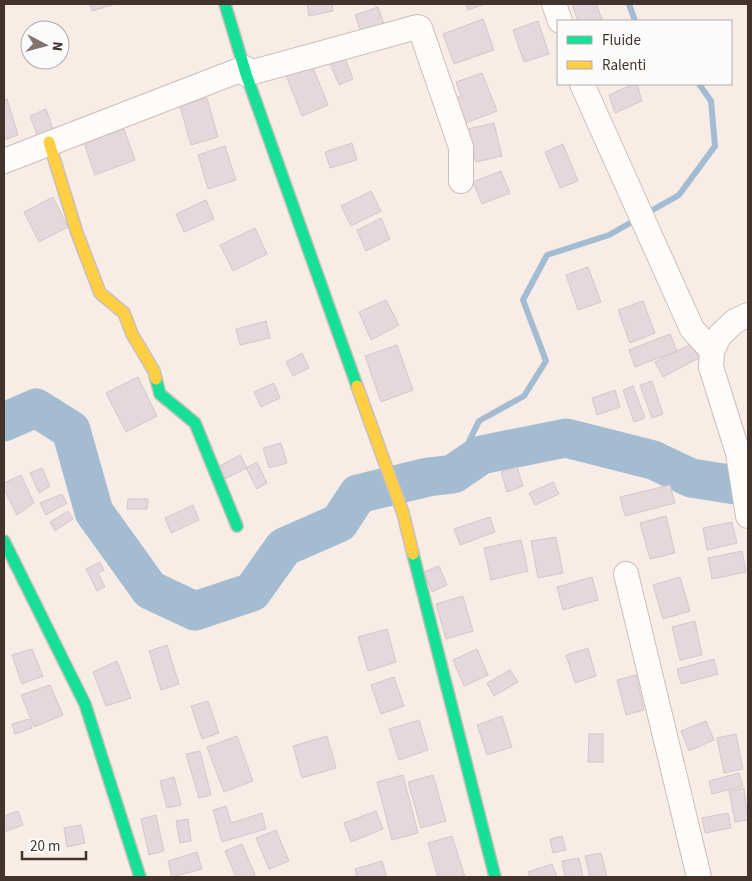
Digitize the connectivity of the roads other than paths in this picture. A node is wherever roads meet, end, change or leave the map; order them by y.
1 (224, 4) edge
2 (554, 4) edge
3 (560, 20) edge
4 (245, 71) junction
5 (582, 85) edge
6 (49, 142) junction
7 (4, 161) edge
8 (461, 181) dead end
9 (748, 315) edge
10 (712, 351) junction
11 (747, 514) edge
12 (237, 526) dead end
13 (4, 541) edge
14 (626, 574) dead end
15 (140, 877) edge
16 (495, 877) edge
17 (699, 877) edge

1 - 4 main road
2 - 3 street
4 - 6 street
4 - 8 street
4 - 16 main road
5 - 10 street
6 - 7 street
6 - 12 main road
9 - 10 street
10 - 11 street
13 - 15 main road
14 - 17 street

